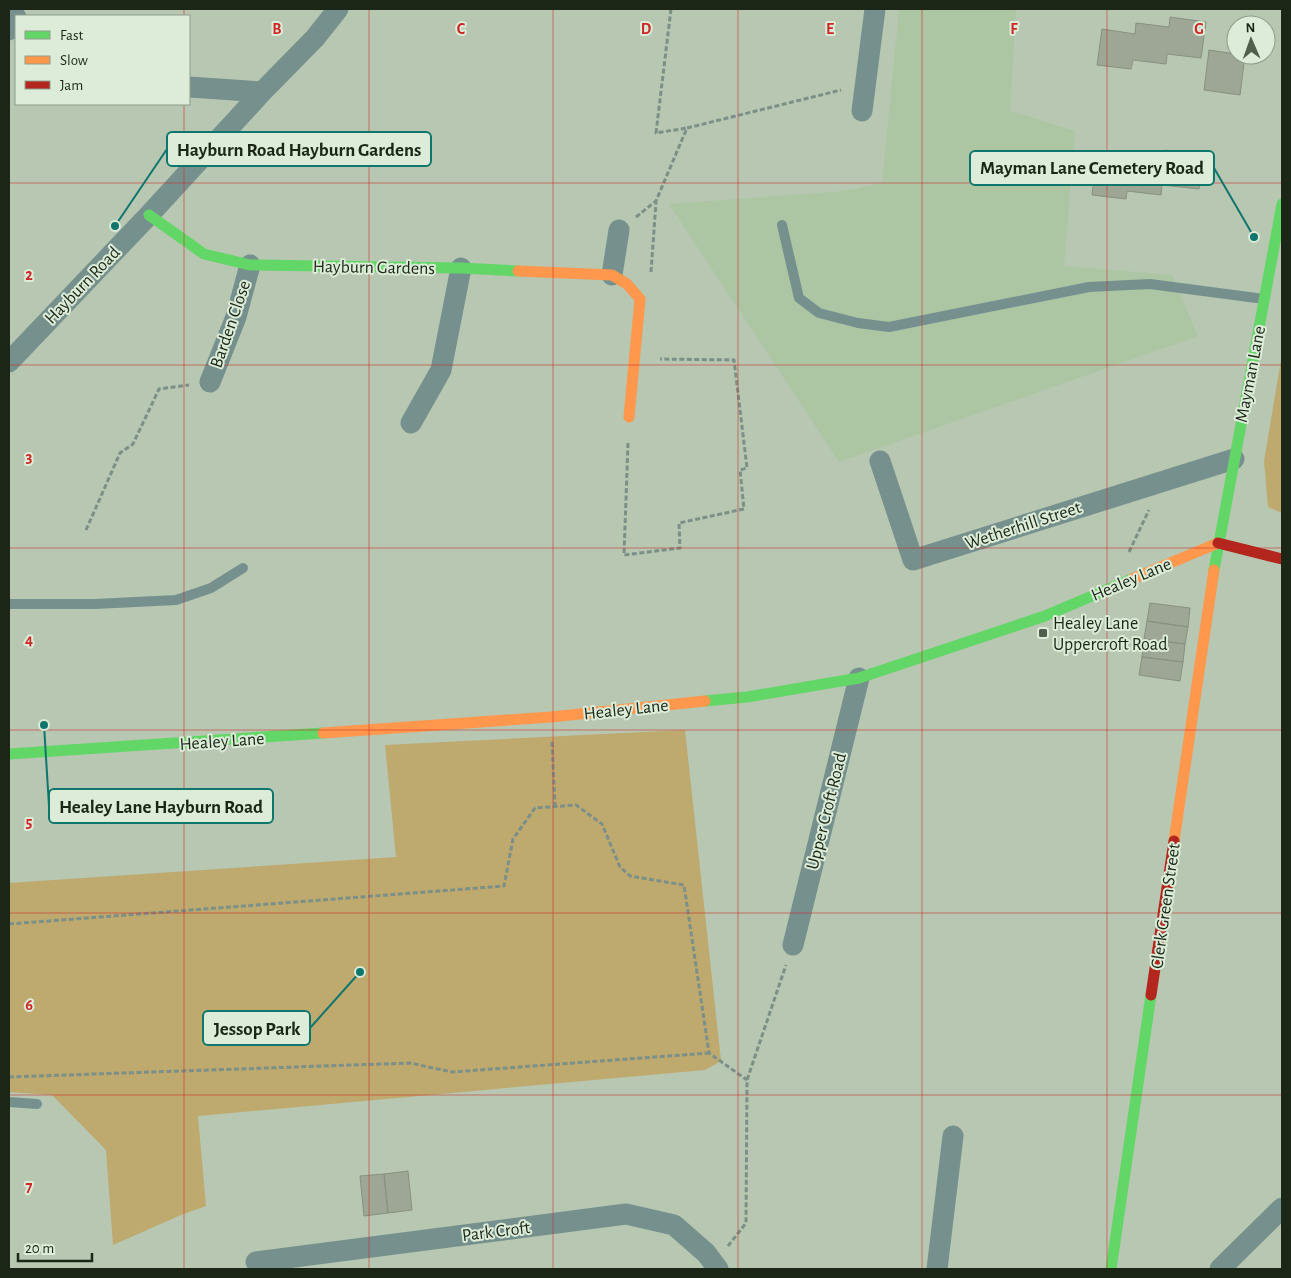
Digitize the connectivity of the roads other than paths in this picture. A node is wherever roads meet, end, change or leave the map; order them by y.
1 (338, 9) edge
2 (875, 9) edge
3 (15, 19) edge
4 (9, 30) edge
5 (190, 86) edge
6 (262, 92) junction
7 (862, 111) dead end
8 (1282, 204) edge
9 (150, 215) junction
10 (782, 225) dead end
11 (620, 230) road end
12 (250, 265) junction
13 (461, 268) junction
14 (613, 271) junction
15 (1264, 299) junction
16 (9, 362) edge
17 (210, 382) road end
18 (629, 417) road end
19 (411, 422) dead end
20 (1234, 459) junction
21 (880, 461) dead end
22 (1218, 543) junction
23 (1282, 559) edge
24 (243, 568) dead end
25 (9, 604) edge
26 (860, 678) junction
27 (9, 754) edge
28 (793, 945) road end
29 (9, 1102) edge
30 (37, 1104) dead end
31 (953, 1136) dead end
32 (1282, 1208) edge
33 (256, 1262) dead end
34 (716, 1267) edge
35 (937, 1269) edge
36 (1112, 1269) edge
37 (1220, 1269) edge

1 - 6 street, Hayburn Road
2 - 7 street
3 - 4 street
5 - 6 street
6 - 9 street, Hayburn Road
8 - 15 main road, Mayman Lane
9 - 12 main road, Hayburn Gardens
9 - 16 street, Hayburn Road
10 - 15 lane
11 - 14 street
12 - 13 main road, Hayburn Gardens
12 - 17 street, Barden Close
13 - 14 main road, Hayburn Gardens
13 - 19 street
14 - 18 main road
15 - 20 main road, Mayman Lane
20 - 21 street, Wetherhill Street
20 - 22 main road, Mayman Lane
22 - 23 main road
22 - 26 main road, Healey Lane
22 - 36 main road, Clerk Green Street
24 - 25 lane
26 - 27 main road, Healey Lane
26 - 28 street, Upper Croft Road
29 - 30 lane
31 - 35 street
32 - 37 street
33 - 34 street, Park Croft

